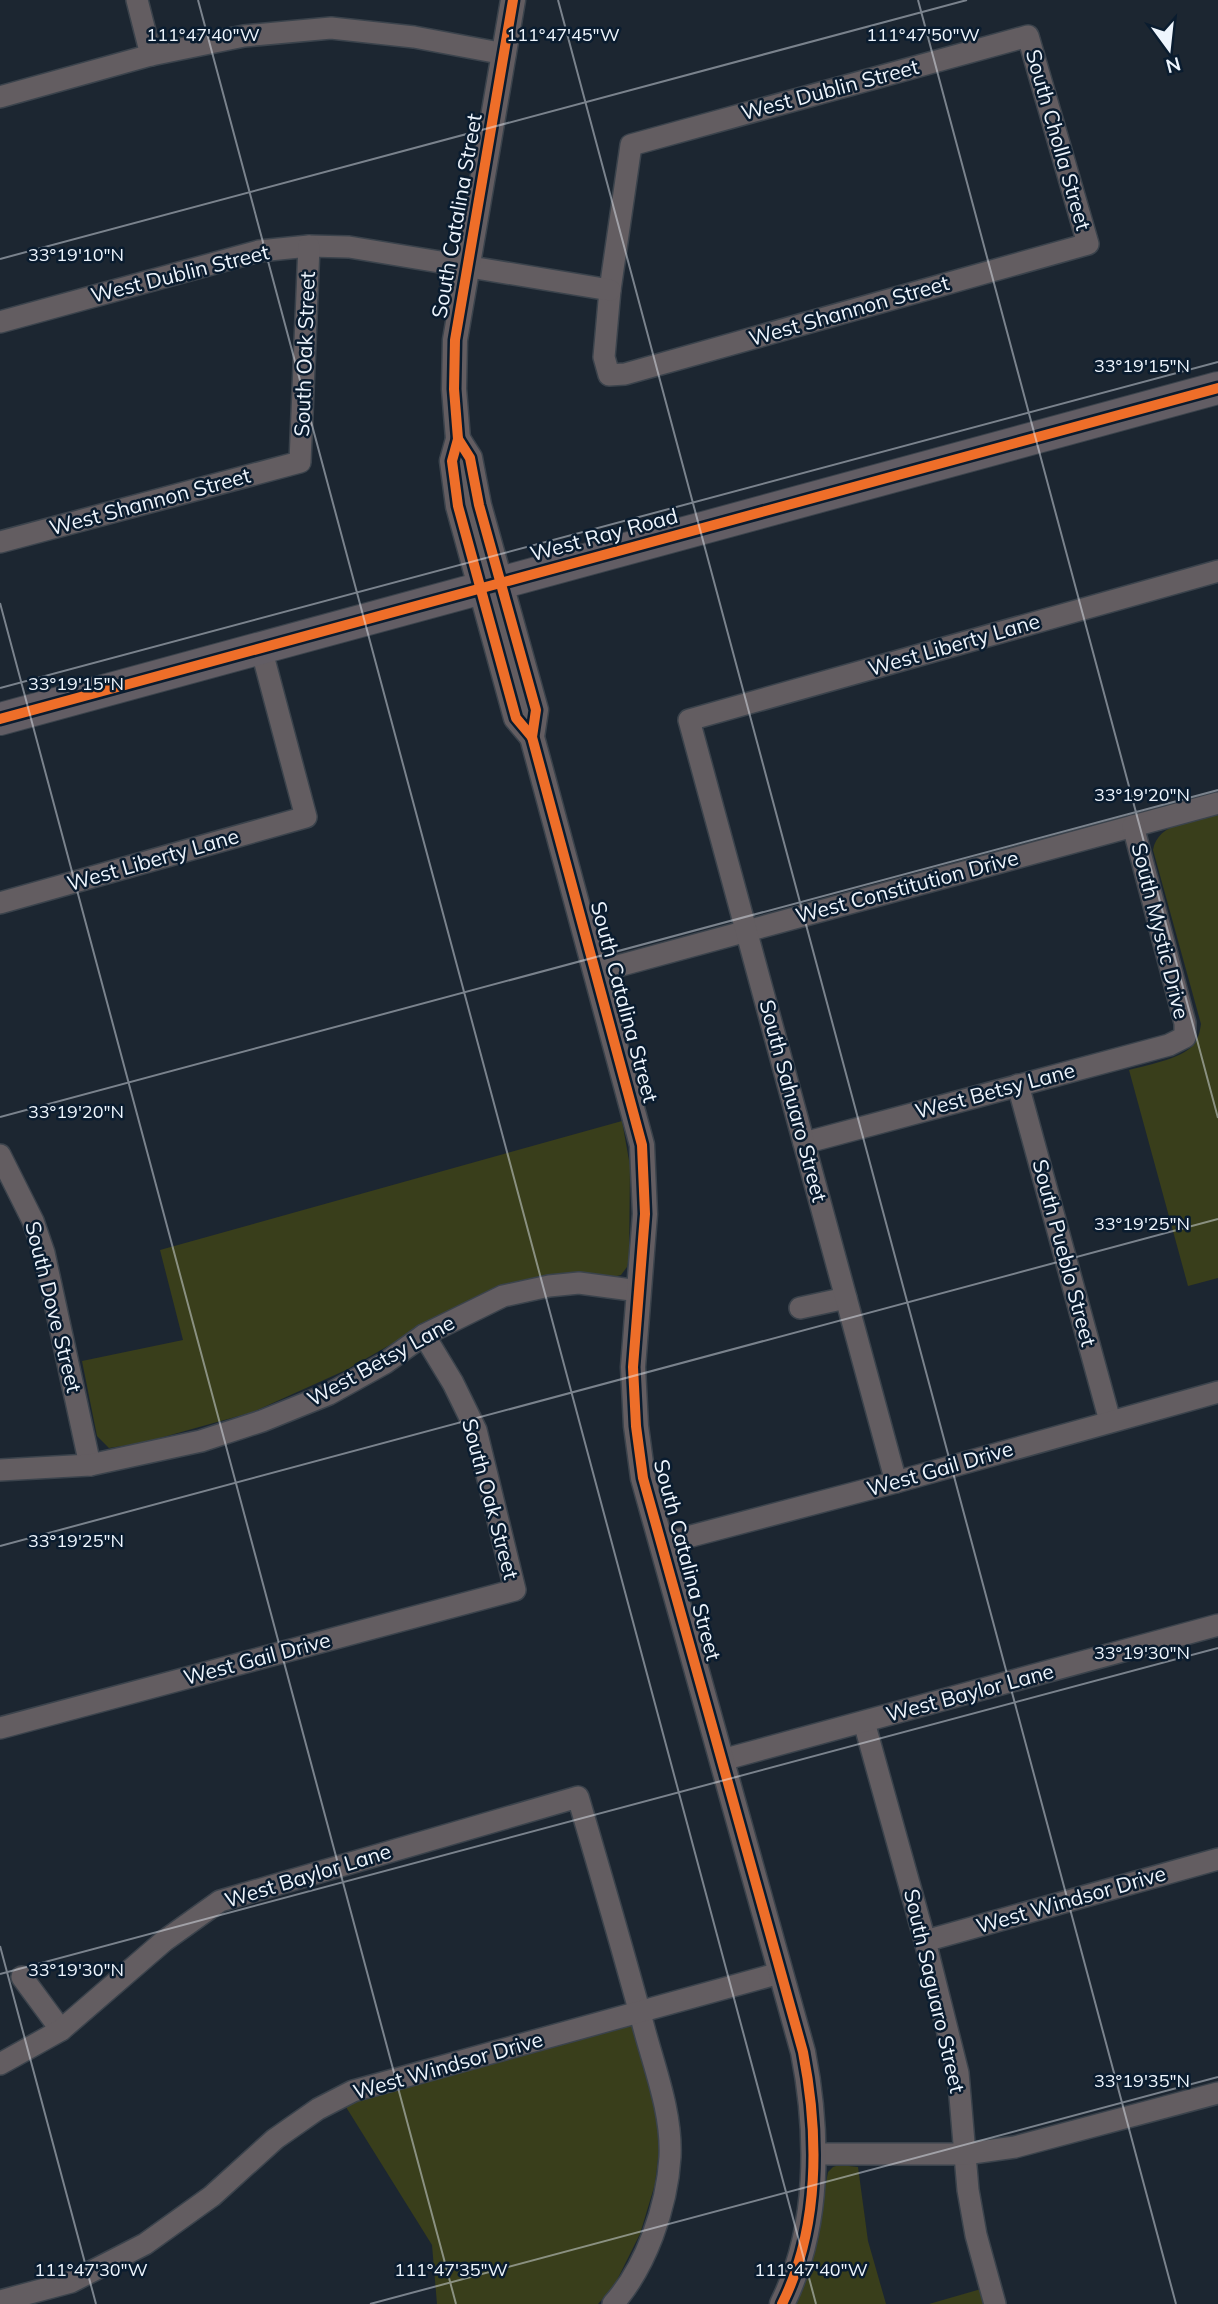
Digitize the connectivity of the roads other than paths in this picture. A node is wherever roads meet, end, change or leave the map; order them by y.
1 (137, 0) edge
2 (513, 0) edge
3 (1028, 36) joint
4 (505, 54) junction
5 (152, 55) junction
6 (0, 97) edge
7 (1088, 244) joint
8 (309, 247) junction
9 (468, 267) junction
10 (610, 290) junction
11 (0, 322) edge
12 (1218, 387) edge
13 (300, 462) joint
14 (0, 542) edge
15 (1218, 571) edge
16 (491, 585) junction
17 (261, 648) junction
18 (0, 719) edge
19 (689, 720) joint
20 (1218, 803) edge
21 (1133, 826) junction
22 (0, 902) edge
23 (746, 931) junction
24 (596, 972) junction
25 (1185, 1037) joint
26 (1018, 1085) junction
27 (804, 1143) junction
28 (0, 1155) edge
29 (639, 1291) junction
30 (846, 1298) junction
31 (800, 1308) dead end
32 (424, 1335) junction
33 (1218, 1392) edge
34 (1110, 1421) junction
35 (90, 1465) junction
36 (0, 1469) edge
37 (896, 1482) junction
38 (661, 1544) junction
39 (515, 1590) joint
40 (1218, 1625) edge
41 (864, 1722) junction
42 (0, 1728) edge
43 (722, 1760) junction
44 (1218, 1859) edge
45 (925, 1941) junction
46 (780, 1973) junction
47 (22, 1977) dead end
48 (640, 2012) junction
49 (61, 2030) junction
50 (0, 2064) edge
51 (1218, 2093) edge
52 (814, 2154) junction
53 (965, 2154) junction
54 (0, 2301) edge
55 (613, 2304) edge
56 (782, 2304) edge
57 (995, 2304) edge

1 - 5 street
2 - 4 street, South Catalina Street
3 - 7 street, South Cholla Street
3 - 10 street, West Dublin Street
4 - 5 street
4 - 9 street, South Catalina Street
5 - 6 street
7 - 10 street, West Shannon Street
8 - 9 street, West Dublin Street
8 - 11 street, West Dublin Street
8 - 13 street, South Oak Street
9 - 10 street, West Dublin Street
9 - 16 street, South Catalina Street
12 - 16 main road, West Ray Road
13 - 14 street, West Shannon Street
15 - 19 street, West Liberty Lane
16 - 17 main road, West Ray Road
16 - 24 street, South Catalina Street
17 - 18 main road, West Ray Road
17 - 22 street, West Liberty Lane
19 - 23 street, South Sahuaro Street
20 - 21 street, West Constitution Drive
21 - 23 street, West Constitution Drive
21 - 25 street, South Mystic Drive
23 - 24 street, West Constitution Drive
23 - 27 street, South Sahuaro Street
24 - 29 street, South Catalina Street
25 - 26 street, West Betsy Lane
26 - 27 street, West Betsy Lane
26 - 34 street, South Pueblo Street
27 - 30 street, South Sahuaro Street
28 - 35 street, South Dove Street
29 - 32 street, West Betsy Lane
29 - 38 street, South Catalina Street
30 - 31 street
30 - 37 street, South Sahuaro Street
32 - 35 street, West Betsy Lane
32 - 39 street, South Oak Street
33 - 34 street, West Gail Drive
34 - 37 street, West Gail Drive
35 - 36 street, West Betsy Lane
37 - 38 street, West Gail Drive
38 - 43 street, South Catalina Street
39 - 42 street, West Gail Drive
40 - 41 street, West Baylor Lane
41 - 43 street, West Baylor Lane
41 - 45 street, South Saguaro Street
43 - 46 street, South Catalina Street
44 - 45 street, West Windsor Drive
45 - 53 street, South Saguaro Street
46 - 48 street, West Windsor Drive
46 - 52 street, South Catalina Street
47 - 49 street
48 - 49 street, West Baylor Lane
48 - 54 street, West Windsor Drive
48 - 55 street
49 - 50 street, West Baylor Lane
51 - 53 street
52 - 53 street
52 - 56 street, South Catalina Street
53 - 57 street, South Saguaro Street

